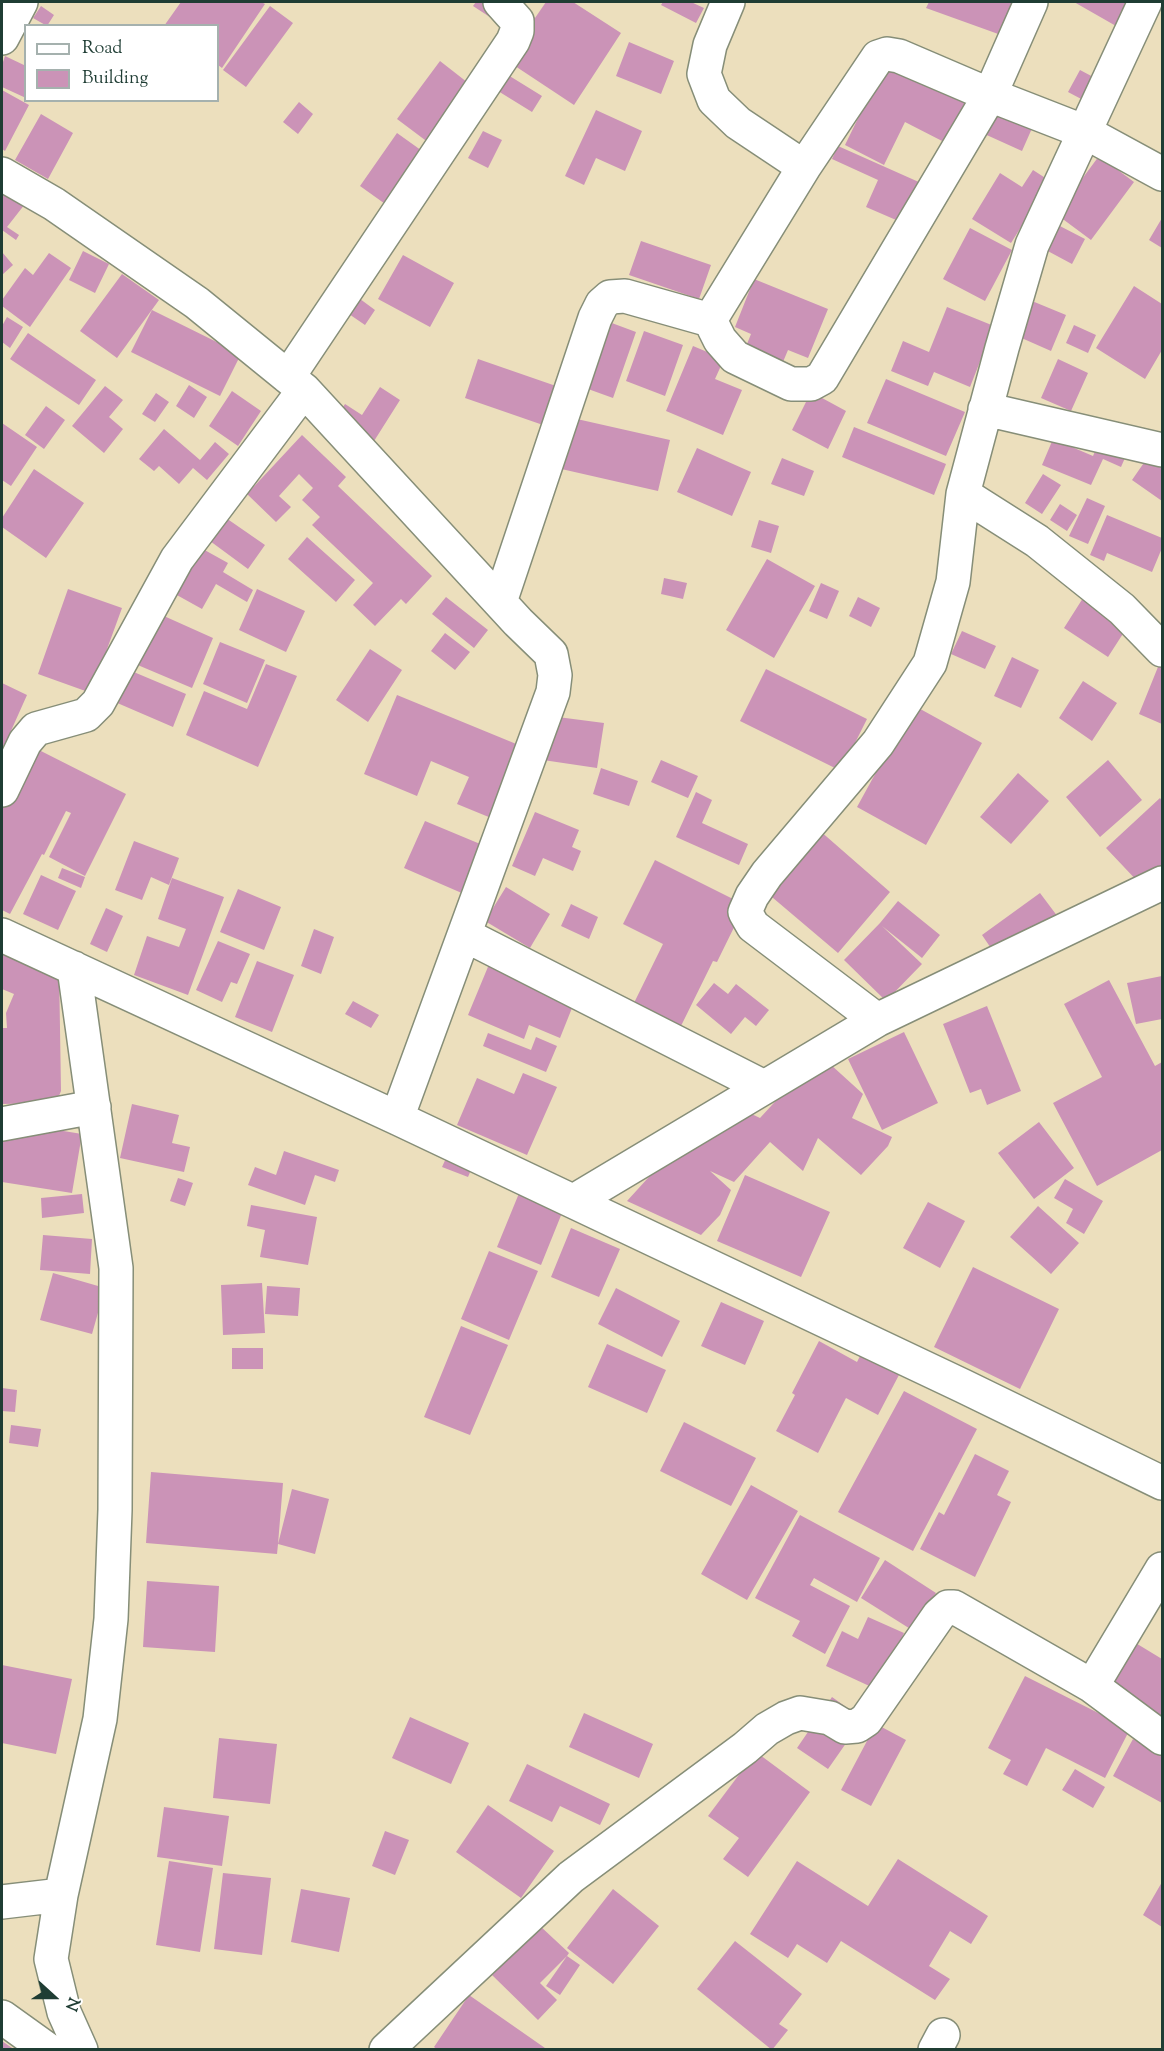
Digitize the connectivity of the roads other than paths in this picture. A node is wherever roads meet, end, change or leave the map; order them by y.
1 (21, 2) edge
2 (500, 2) edge
3 (728, 2) edge
4 (1031, 2) edge
5 (1145, 2) edge
6 (2, 38) edge
7 (990, 95) junction
8 (1085, 132) junction
9 (804, 167) junction
10 (2, 174) edge
11 (1162, 174) edge
12 (710, 320) junction
13 (296, 383) junction
14 (985, 409) junction
15 (1162, 450) edge
16 (963, 494) junction
17 (500, 602) junction
18 (1162, 650) edge
19 (2, 789) edge
20 (1162, 883) edge
21 (2, 935) edge
22 (465, 935) junction
23 (74, 968) junction
24 (877, 1020) junction
25 (764, 1087) junction
26 (94, 1107) junction
27 (397, 1118) junction
28 (2, 1124) edge
29 (574, 1201) junction
30 (1162, 1483) edge
31 (1162, 1569) edge
32 (1092, 1686) junction
33 (1162, 1738) edge
34 (61, 1895) junction
35 (2, 1902) edge
36 (2, 2017) edge
37 (48, 2049) edge
38 (81, 2049) edge
39 (386, 2049) edge

1 - 6 street
2 - 13 street
3 - 9 street
4 - 7 street
5 - 8 street
7 - 8 street
7 - 9 street
7 - 12 street
8 - 11 street
8 - 14 street
9 - 12 street
10 - 13 street
12 - 17 street
13 - 17 street
13 - 19 street
14 - 15 street
14 - 16 street
16 - 18 street
16 - 24 street
17 - 22 street
20 - 24 street
21 - 23 street
22 - 25 street
22 - 27 street
23 - 26 street
23 - 27 street
24 - 25 street
25 - 29 street
26 - 28 street
26 - 34 street
27 - 29 street
29 - 30 street
31 - 32 street
32 - 33 street
32 - 39 street
34 - 35 street
34 - 38 street
36 - 37 street

